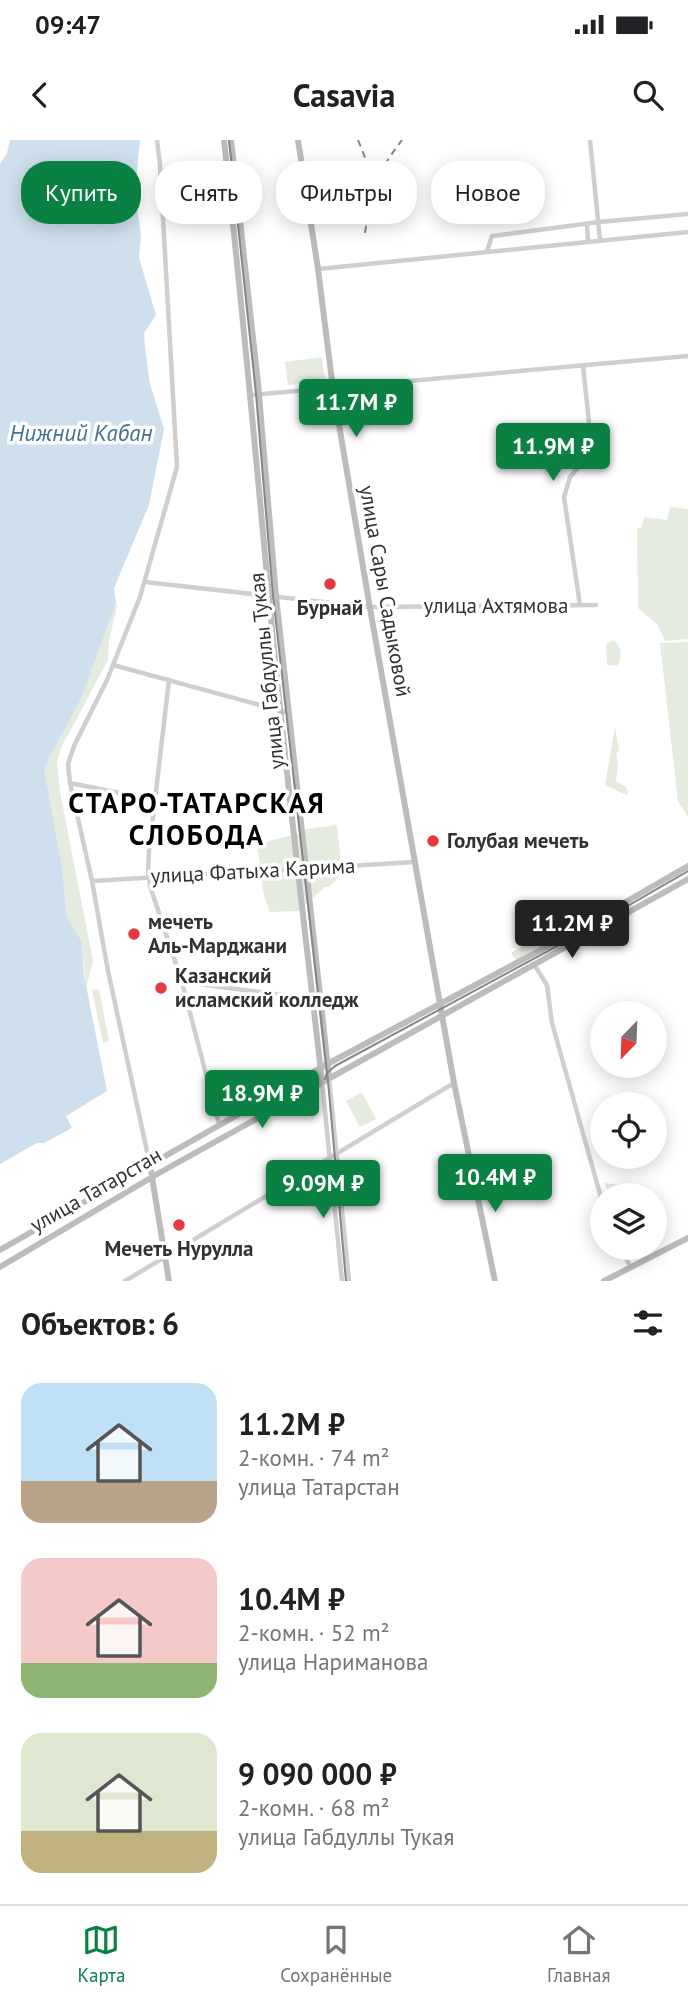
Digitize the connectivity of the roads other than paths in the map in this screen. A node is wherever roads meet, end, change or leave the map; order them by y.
1 (157, 140) edge
2 (224, 140) edge
3 (231, 140) edge
4 (298, 140) edge
5 (590, 140) edge
6 (688, 214) edge
7 (598, 222) junction
8 (587, 224) junction
9 (688, 232) edge
10 (600, 240) junction
11 (588, 242) junction
12 (487, 251) junction
13 (318, 269) junction
14 (688, 356) edge
15 (583, 366) junction
16 (333, 389) junction
17 (255, 395) junction
18 (145, 582) junction
19 (272, 595) junction
20 (580, 605) junction
21 (596, 605) dead end
22 (369, 607) junction
23 (113, 665) junction
24 (169, 680) junction
25 (285, 712) junction
26 (70, 783) junction
27 (155, 800) junction
28 (415, 862) junction
29 (688, 866) edge
30 (302, 868) junction
31 (148, 876) junction
32 (688, 879) edge
33 (92, 881) junction
34 (535, 966) junction
35 (182, 982) junction
36 (316, 1000) junction
37 (439, 1005) junction
38 (442, 1016) junction
39 (324, 1066) junction
40 (325, 1079) junction
41 (454, 1083) junction
42 (219, 1124) junction
43 (335, 1153) junction
44 (329, 1156) junction
45 (150, 1165) junction
46 (150, 1178) junction
47 (597, 1183) edge
48 (688, 1238) edge
49 (0, 1250) edge
50 (164, 1257) junction
51 (627, 1260) edge
52 (0, 1266) edge
53 (630, 1267) junction
54 (125, 1281) edge
55 (169, 1281) edge
56 (342, 1281) edge
57 (349, 1281) edge
58 (495, 1281) edge
59 (604, 1281) edge

1 - 18 street
2 - 17 main road, улица Габдуллы Тукая
3 - 17 main road, улица Габдуллы Тукая
4 - 13 main road, улица Сары Садыковой
5 - 7 street
6 - 7 street
7 - 8 street
7 - 10 street
8 - 11 street
8 - 12 street
9 - 10 street
10 - 11 street
11 - 12 street
12 - 13 street
13 - 16 main road, улица Сары Садыковой
14 - 15 street
15 - 16 street
15 - 20 street
16 - 17 street
16 - 22 main road, улица Сары Садыковой
17 - 19 main road, улица Габдуллы Тукая
18 - 19 street, улица Ахтямова
18 - 23 street
19 - 22 street, улица Ахтямова
19 - 25 main road, улица Габдуллы Тукая
20 - 21 street, улица Ахтямова
20 - 22 street, улица Ахтямова
22 - 28 main road, улица Сары Садыковой
23 - 24 street
23 - 26 street
24 - 25 street
24 - 27 street
25 - 30 main road, улица Габдуллы Тукая
26 - 27 street
26 - 33 street
27 - 31 street
28 - 30 street, улица Фатыха Карима
28 - 37 main road, улица Сары Садыковой
29 - 37 main road, улица Татарстан
30 - 31 street, улица Фатыха Карима
30 - 36 main road, улица Габдуллы Тукая
31 - 33 street, улица Фатыха Карима
31 - 35 street
32 - 34 main road, улица Татарстан
33 - 45 street
34 - 38 main road, улица Татарстан
34 - 47 street
35 - 36 street
35 - 42 street
36 - 39 main road, улица Габдуллы Тукая
37 - 38 main road, улица Сары Садыковой
37 - 39 main road, улица Татарстан
38 - 40 main road, улица Татарстан
38 - 41 main road, улица Сары Садыковой
39 - 40 main road, улица Габдуллы Тукая
39 - 42 main road, улица Татарстан
40 - 43 street, улица Габдуллы Тукая
40 - 44 street, улица Габдуллы Тукая
40 - 46 main road, улица Татарстан
41 - 43 street
41 - 58 main road, улица Сары Садыковой
42 - 45 main road, улица Татарстан
43 - 44 street
43 - 57 street, улица Габдуллы Тукая
44 - 50 street
44 - 56 street, улица Габдуллы Тукая
45 - 46 main road
45 - 49 main road, улица Татарстан
46 - 50 main road
46 - 52 main road, улица Татарстан
48 - 53 main road
50 - 54 street
50 - 55 main road
51 - 53 street
53 - 59 main road

